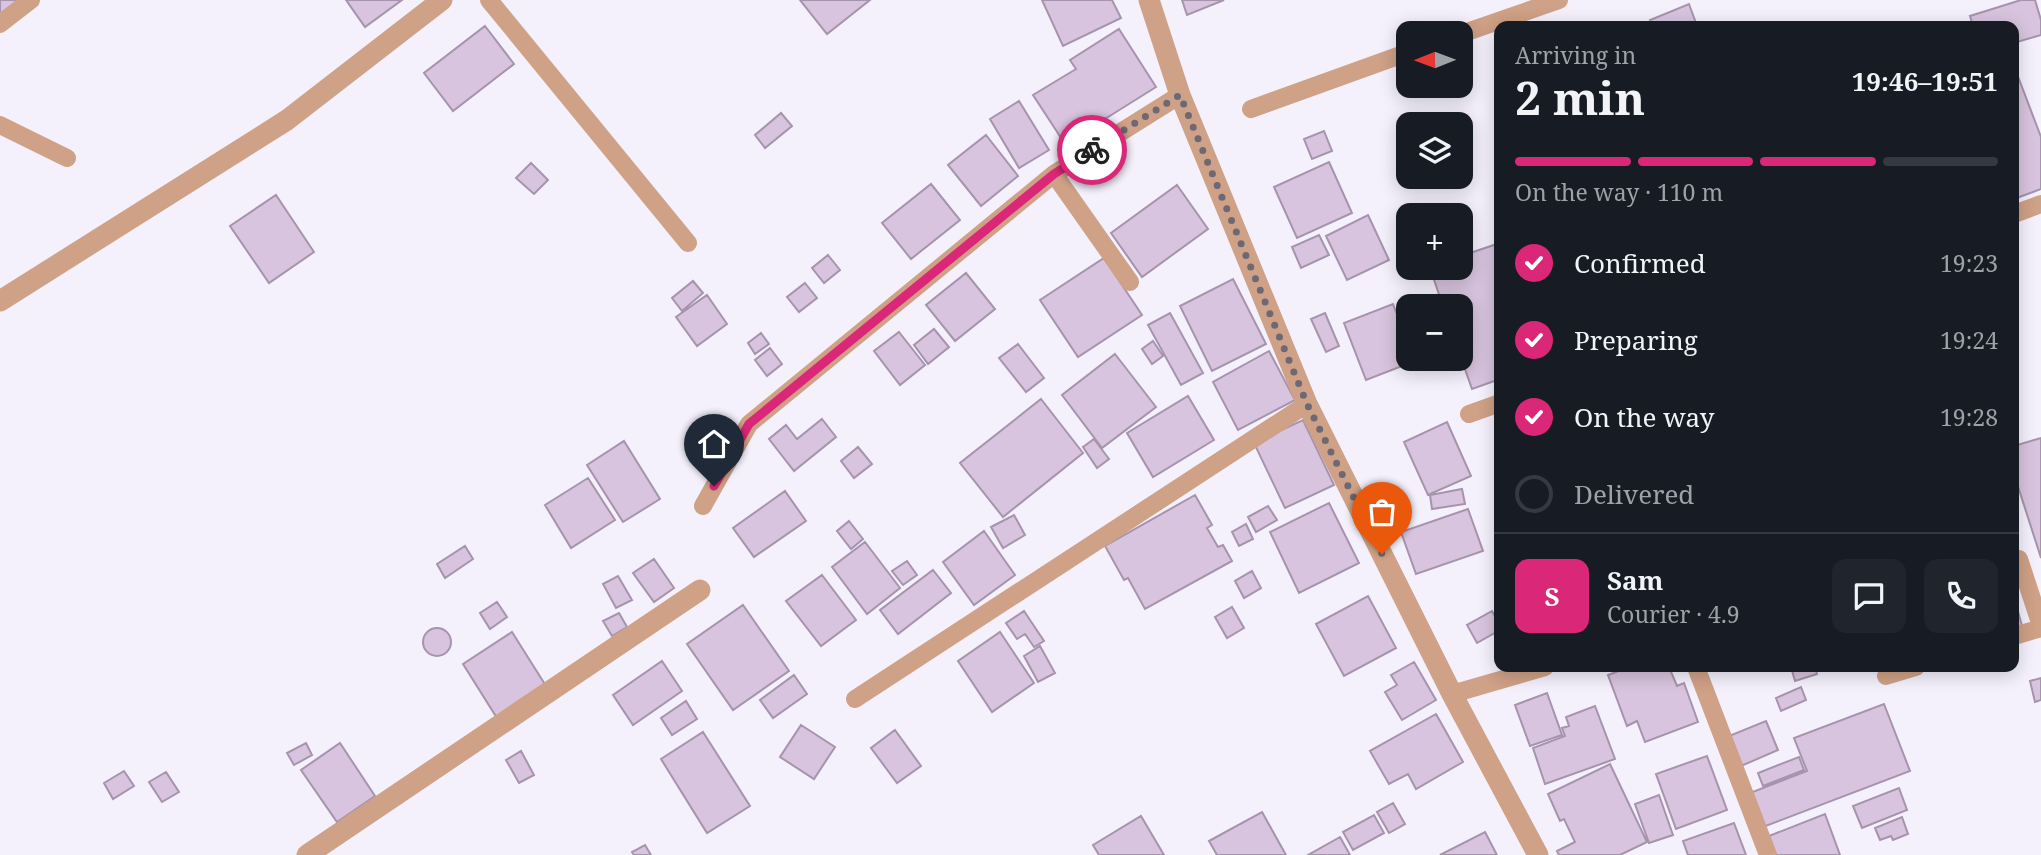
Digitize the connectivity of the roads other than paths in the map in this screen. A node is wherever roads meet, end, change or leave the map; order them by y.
1 (31, 0) edge
2 (442, 0) edge
3 (489, 0) edge
4 (1149, 0) edge
5 (1559, 0) edge
6 (1498, 21) edge
7 (1494, 23) edge
8 (0, 24) edge
9 (1474, 29) edge
10 (1396, 57) edge
11 (1180, 95) junction
12 (1251, 109) dead end
13 (0, 125) edge
14 (66, 158) dead end
15 (1054, 174) junction
16 (2041, 204) edge
17 (2019, 212) edge
18 (688, 243) dead end
19 (1130, 282) dead end
20 (0, 301) edge
21 (1307, 404) junction
22 (1494, 405) edge
23 (1469, 414) dead end
24 (703, 506) dead end
25 (2019, 558) dead end
26 (700, 590) dead end
27 (2041, 627) edge
28 (2019, 634) edge
29 (1528, 672) edge
30 (1698, 672) edge
31 (1899, 672) edge
32 (1886, 676) dead end
33 (1452, 694) junction
34 (855, 699) dead end
35 (307, 855) edge
36 (1538, 855) edge
37 (1768, 855) edge

1 - 8 lane
2 - 20 street
3 - 18 lane
4 - 11 street
5 - 6 lane
7 - 9 lane
10 - 12 lane
11 - 15 lane
11 - 21 street
13 - 14 lane
15 - 19 lane
15 - 24 lane
16 - 17 lane
21 - 33 street
21 - 34 lane
22 - 23 lane
25 - 27 lane
26 - 35 street
27 - 28 lane
29 - 33 lane
30 - 37 lane
31 - 32 lane
33 - 36 street

